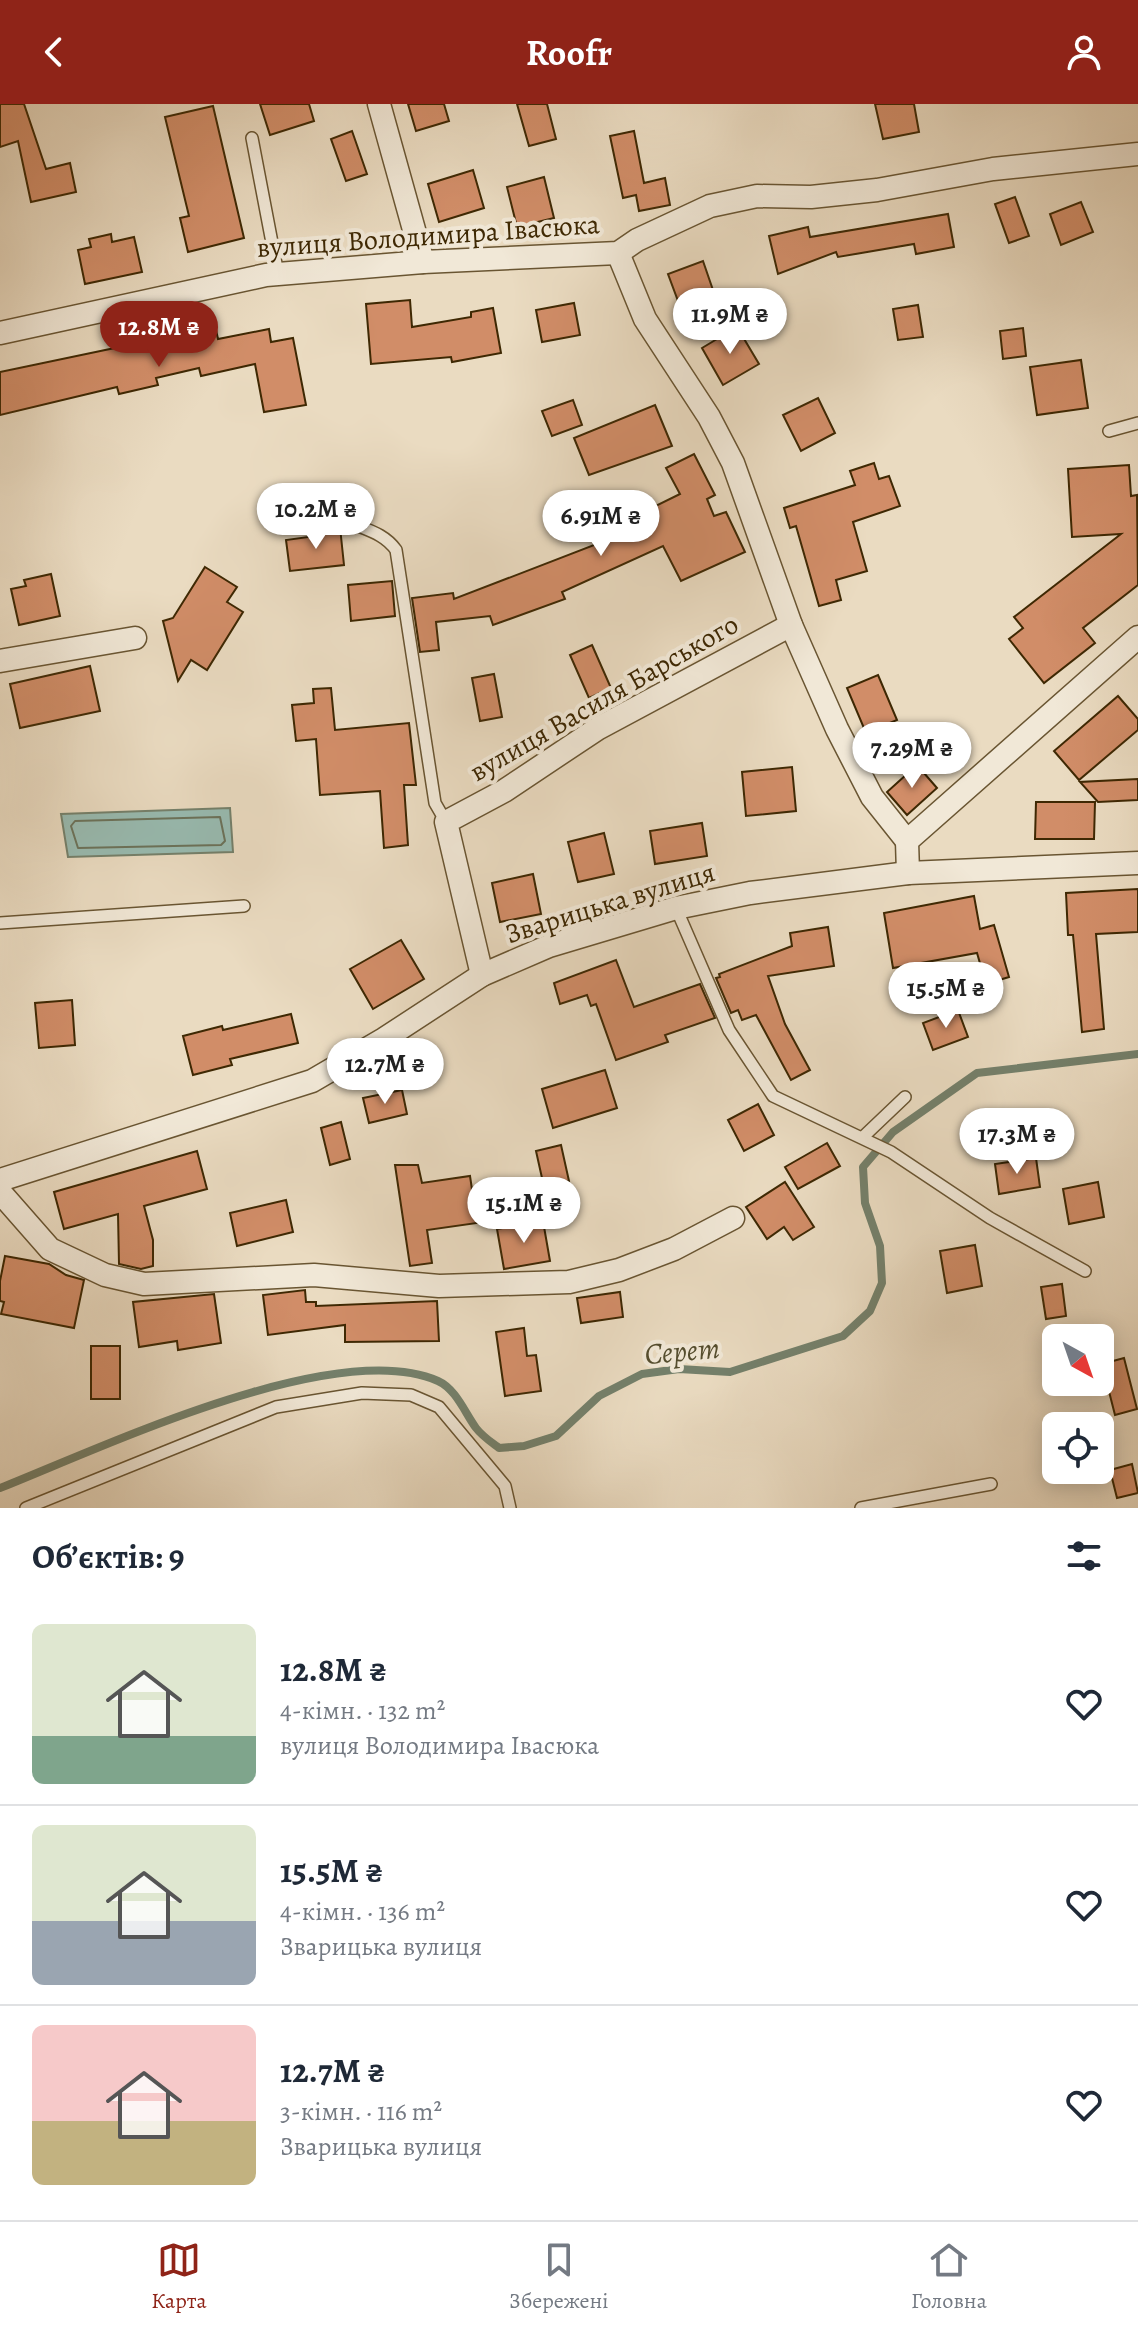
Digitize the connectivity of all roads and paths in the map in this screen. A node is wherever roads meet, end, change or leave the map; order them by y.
1 (379, 104) edge
2 (252, 138) dead end
3 (1138, 154) edge
4 (618, 253) junction
5 (423, 262) junction
6 (278, 274) junction
7 (0, 333) edge
8 (1138, 423) edge
9 (1109, 431) dead end
10 (330, 510) dead end
11 (791, 625) junction
12 (1138, 637) edge
13 (135, 638) dead end
14 (0, 661) edge
15 (446, 822) junction
16 (907, 841) junction
17 (1138, 863) edge
18 (908, 873) junction
19 (244, 906) dead end
20 (676, 908) junction
21 (0, 923) edge
22 (482, 975) junction
23 (905, 1097) dead end
24 (866, 1138) junction
25 (0, 1180) edge
26 (0, 1192) edge
27 (733, 1218) dead end
28 (1085, 1271) dead end
29 (991, 1484) dead end
30 (26, 1508) edge
31 (510, 1508) edge
32 (861, 1508) edge

1 - 5 street
2 - 6 lane
3 - 4 street, вулиця Володимира Івасюка
4 - 5 street, вулиця Володимира Івасюка
4 - 11 street
5 - 6 street, вулиця Володимира Івасюка
6 - 7 street, вулиця Володимира Івасюка
8 - 9 lane
10 - 15 lane, вулиця Василя Барського
11 - 15 street, вулиця Василя Барського
11 - 16 street
12 - 16 street
13 - 14 street
15 - 22 street, вулиця Василя Барського
16 - 18 street
17 - 18 street, Зварицька вулиця
18 - 20 street, Зварицька вулиця
19 - 21 lane
20 - 22 street, Зварицька вулиця
20 - 24 lane
22 - 25 street, Зварицька вулиця
23 - 24 lane
24 - 28 lane
26 - 27 street
29 - 32 lane
30 - 31 lane

